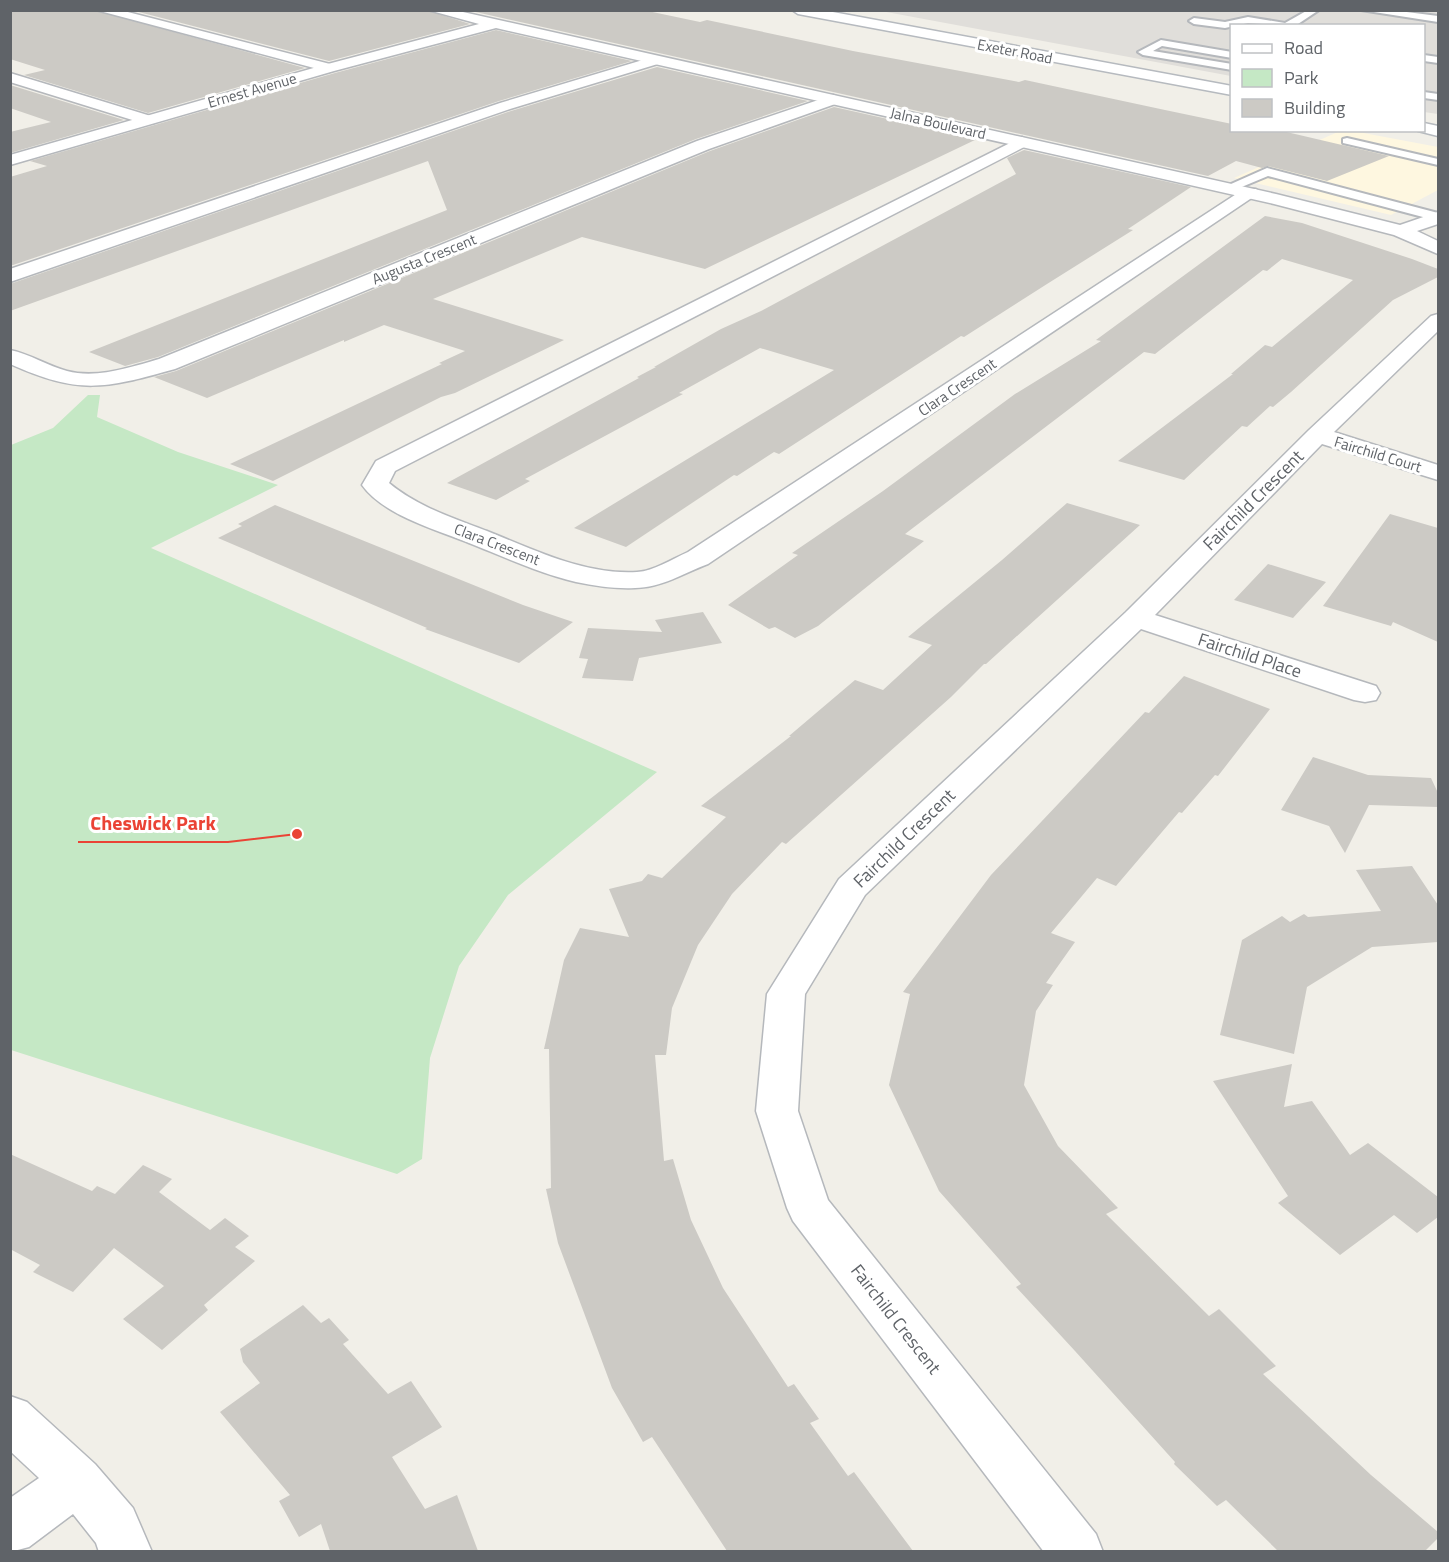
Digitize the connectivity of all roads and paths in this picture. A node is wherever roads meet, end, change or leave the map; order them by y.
1 (102, 10) edge
2 (434, 10) edge
3 (798, 10) edge
4 (1267, 10) edge
5 (1315, 10) edge
6 (1364, 10) edge
7 (1438, 12) edge
8 (1209, 14) dead end
9 (1428, 18) junction
10 (1438, 19) edge
11 (1248, 20) junction
12 (495, 24) junction
13 (1233, 24) edge
14 (1273, 24) edge
15 (1290, 24) edge
16 (1397, 24) edge
17 (1230, 25) edge
18 (1230, 55) edge
19 (656, 60) junction
20 (1230, 67) edge
21 (329, 68) junction
22 (1230, 68) edge
23 (10, 77) edge
24 (1199, 85) junction
25 (1230, 91) edge
26 (833, 100) junction
27 (148, 120) junction
28 (1347, 141) dead end
29 (1022, 142) junction
30 (10, 160) edge
31 (1438, 162) edge
32 (1239, 191) junction
33 (1438, 218) edge
34 (1401, 231) junction
35 (1438, 248) edge
36 (10, 276) edge
37 (1438, 320) edge
38 (10, 356) edge
39 (1318, 435) junction
40 (1438, 473) edge
41 (1136, 618) junction
42 (1365, 693) dead end
43 (10, 1419) edge
44 (77, 1481) junction
45 (10, 1529) edge
46 (126, 1551) edge
47 (1077, 1551) edge

1 - 21 street
2 - 12 street, Jalna Boulevard
3 - 24 street, Exeter Road
4 - 11 lane
5 - 15 lane
6 - 9 lane
6 - 16 lane
7 - 9 lane
8 - 17 lane
9 - 10 lane
11 - 13 lane
11 - 14 lane
12 - 19 street, Jalna Boulevard
12 - 21 street, Ernest Avenue
18 - 20 lane
19 - 26 street, Jalna Boulevard
19 - 36 street
21 - 27 street, Ernest Avenue
22 - 24 lane
23 - 27 street
24 - 25 street, Exeter Road
26 - 29 street, Jalna Boulevard
26 - 38 street, Augusta Crescent
27 - 30 street, Ernest Avenue
28 - 31 lane
29 - 32 street, Jalna Boulevard
29 - 32 street, Clara Crescent
32 - 33 lane
32 - 34 street, Jalna Boulevard
33 - 34 street
34 - 35 street, Jalna Boulevard
37 - 39 street, Fairchild Crescent
39 - 40 street, Fairchild Court
39 - 41 street, Fairchild Crescent
41 - 42 street, Fairchild Place
41 - 47 street, Fairchild Crescent
43 - 44 street
44 - 45 street
44 - 46 street

